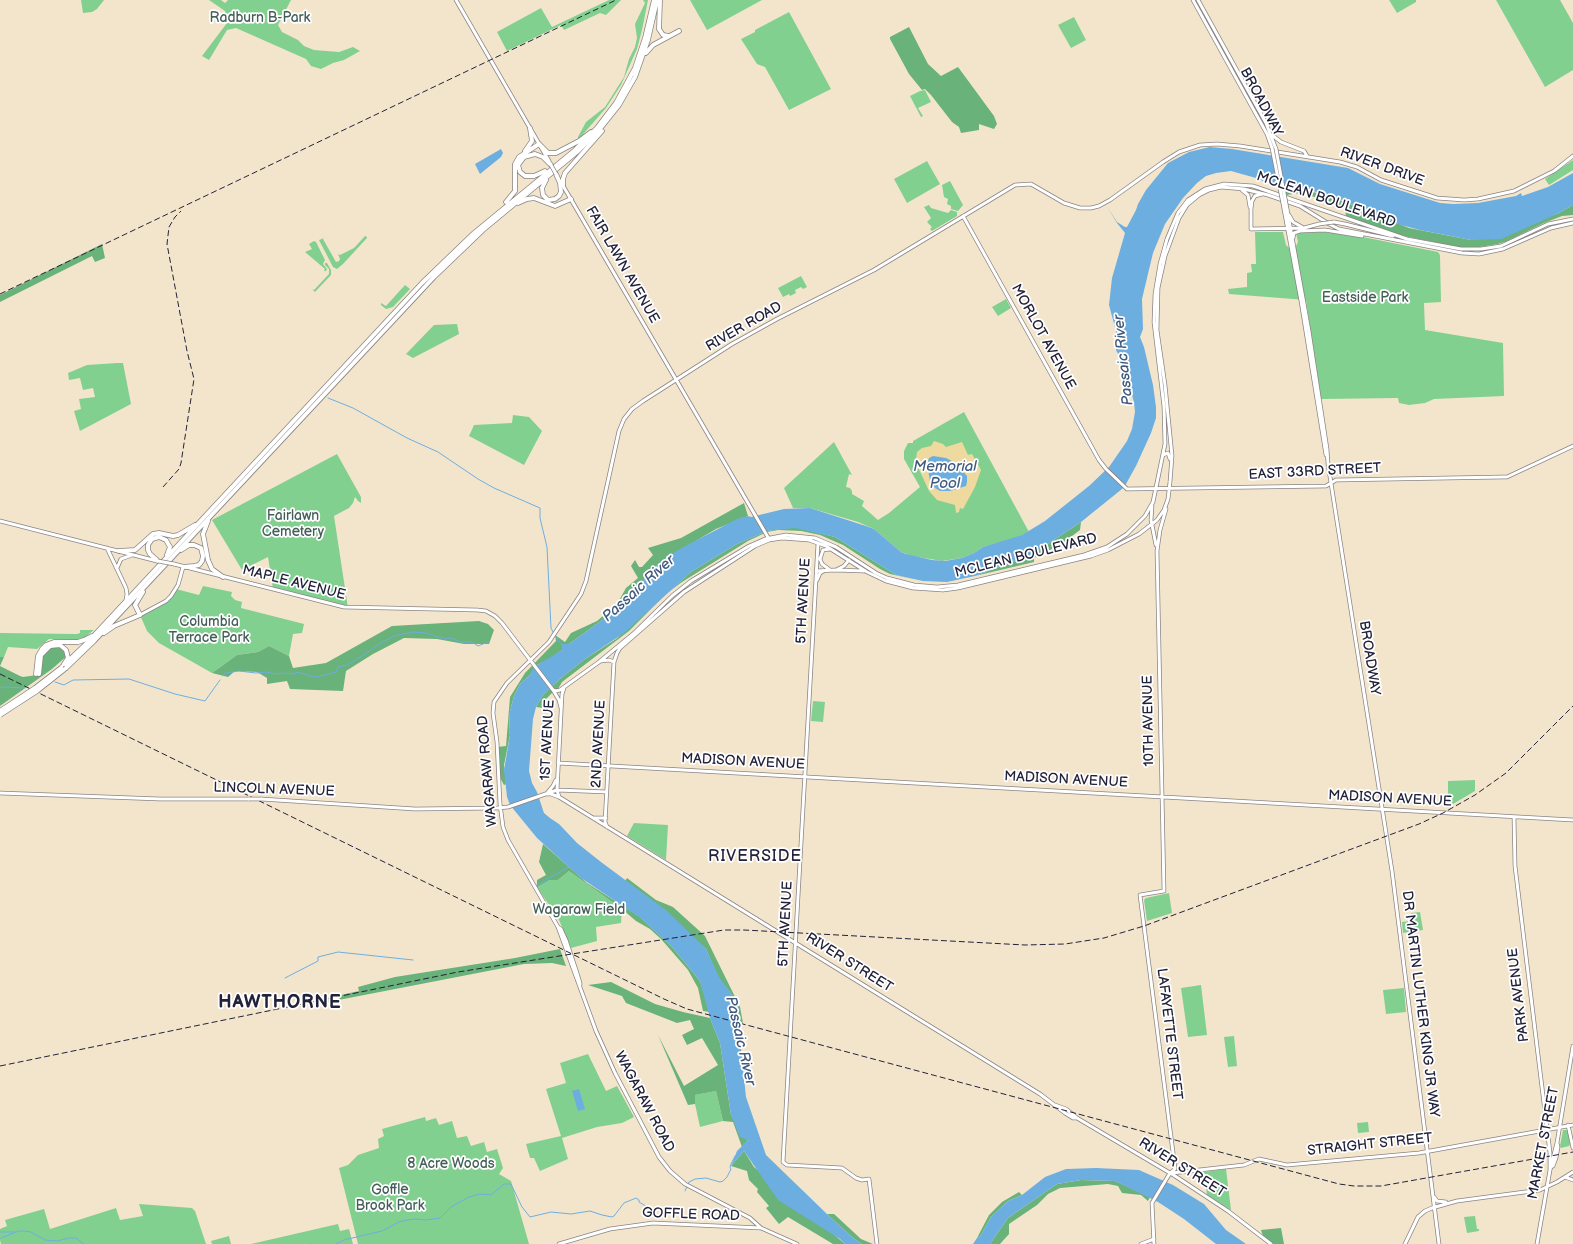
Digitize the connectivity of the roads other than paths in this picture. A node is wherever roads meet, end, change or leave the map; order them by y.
1 (456, 0) edge
2 (654, 0) edge
3 (658, 0) edge
4 (1193, 0) edge
5 (1198, 0) edge
6 (679, 31) dead end
7 (673, 34) junction
8 (638, 70) junction
9 (613, 110) junction
10 (530, 128) junction
11 (1271, 133) junction
12 (1281, 142) junction
13 (539, 144) junction
14 (1274, 148) junction
15 (519, 156) junction
16 (1307, 156) junction
17 (1573, 156) edge
18 (564, 161) junction
19 (551, 165) junction
20 (556, 174) junction
21 (563, 185) junction
22 (1237, 187) junction
23 (1264, 193) junction
24 (1116, 196) joint
25 (571, 199) junction
26 (1250, 209) junction
27 (1285, 209) junction
28 (963, 216) junction
29 (498, 217) junction
30 (1573, 219) edge
31 (1573, 223) edge
32 (481, 228) junction
33 (1304, 228) junction
34 (1276, 229) junction
35 (1289, 229) junction
36 (1376, 237) junction
37 (1406, 239) junction
38 (1292, 246) junction
39 (676, 379) junction
40 (1573, 446) edge
41 (1162, 455) junction
42 (1331, 482) junction
43 (1125, 487) joint
44 (1155, 489) junction
45 (1170, 489) junction
46 (228, 497) junction
47 (1168, 498) junction
48 (1153, 502) junction
49 (213, 508) junction
50 (0, 521) edge
51 (1152, 525) junction
52 (1161, 526) junction
53 (1145, 530) junction
54 (1154, 533) junction
55 (768, 538) junction
56 (818, 543) junction
57 (107, 548) junction
58 (831, 549) junction
59 (119, 551) junction
60 (1157, 551) junction
61 (135, 555) junction
62 (851, 556) junction
63 (849, 560) junction
64 (158, 561) junction
65 (175, 565) junction
66 (163, 567) junction
67 (183, 567) junction
68 (117, 568) junction
69 (188, 568) junction
70 (156, 569) junction
71 (830, 570) junction
72 (835, 570) junction
73 (816, 571) junction
74 (866, 571) junction
75 (181, 575) junction
76 (223, 577) junction
77 (148, 584) junction
78 (816, 585) junction
79 (126, 588) junction
80 (139, 588) junction
81 (122, 606) junction
82 (140, 615) junction
83 (104, 625) junction
84 (89, 647) junction
85 (530, 661) junction
86 (598, 662) junction
87 (614, 662) junction
88 (64, 668) junction
89 (566, 685) junction
90 (553, 690) junction
91 (561, 708) junction
92 (0, 711) edge
93 (0, 715) edge
94 (558, 763) junction
95 (609, 765) junction
96 (558, 771) junction
97 (805, 776) junction
98 (557, 790) junction
99 (607, 792) junction
100 (0, 793) edge
101 (545, 794) junction
102 (559, 797) junction
103 (1162, 797) junction
104 (501, 808) junction
105 (1382, 810) junction
106 (590, 816) junction
107 (1514, 817) junction
108 (606, 818) junction
109 (1573, 820) edge
110 (607, 827) junction
111 (1390, 859) joint
112 (1140, 895) joint
113 (795, 943) junction
114 (1573, 1046) edge
115 (1568, 1125) junction
116 (1573, 1125) edge
117 (1559, 1127) junction
118 (1546, 1129) junction
119 (1573, 1148) edge
120 (1428, 1152) junction
121 (1550, 1169) junction
122 (1573, 1172) edge
123 (1170, 1173) junction
124 (1549, 1176) junction
125 (1565, 1177) junction
126 (1573, 1180) edge
127 (1557, 1182) junction
128 (1546, 1188) junction
129 (1433, 1195) junction
130 (1450, 1202) junction
131 (1435, 1207) junction
132 (761, 1228) junction
133 (1154, 1239) junction
134 (559, 1244) edge
135 (797, 1244) edge
136 (877, 1244) edge
137 (1141, 1244) edge
138 (1154, 1244) edge
139 (1271, 1244) edge
140 (1405, 1244) edge
141 (1440, 1244) edge
142 (1537, 1244) edge

1 - 10 main road, FAIR LAWN AVENUE
2 - 9 highway
3 - 7 highway
3 - 8 highway
4 - 14 main road, BROADWAY
5 - 11 main road, BROADWAY
6 - 7 highway
7 - 8 highway
8 - 9 highway
9 - 13 highway
9 - 18 highway
9 - 21 highway
10 - 13 main road, FAIR LAWN AVENUE
10 - 15 highway
11 - 12 main road
11 - 14 main road, BROADWAY
12 - 14 main road
12 - 16 main road
13 - 15 highway
13 - 19 main road, FAIR LAWN AVENUE
14 - 27 main road, BROADWAY, bridge
15 - 32 highway
16 - 17 main road, RIVER DRIVE
16 - 24 main road, RIVER DRIVE
18 - 19 highway
18 - 20 highway
18 - 29 highway
18 - 32 highway
19 - 20 main road, FAIR LAWN AVENUE, bridge
20 - 21 main road, FAIR LAWN AVENUE
21 - 25 main road, FAIR LAWN AVENUE
22 - 23 main road, MCLEAN BOULEVARD
22 - 26 main road
22 - 45 main road, MCLEAN BOULEVARD
23 - 26 main road
23 - 36 main road, MCLEAN BOULEVARD
24 - 28 main road, RIVER ROAD
25 - 29 highway
25 - 39 main road, FAIR LAWN AVENUE
26 - 34 main road
27 - 33 main road
27 - 34 main road
27 - 35 main road, BROADWAY
28 - 39 main road, RIVER ROAD
28 - 43 main road, MORLOT AVENUE
29 - 46 highway
30 - 37 main road, MCLEAN BOULEVARD
31 - 36 main road, MCLEAN BOULEVARD
32 - 49 highway
33 - 35 main road
33 - 37 main road, bridge
34 - 35 main road
35 - 38 main road, BROADWAY
36 - 38 main road
37 - 41 main road, MCLEAN BOULEVARD
38 - 42 main road, BROADWAY
39 - 55 main road, FAIR LAWN AVENUE
39 - 85 main road, RIVER ROAD
40 - 42 main road, EAST 33RD STREET
41 - 44 main road, MCLEAN BOULEVARD
41 - 45 main road
42 - 45 main road, EAST 33RD STREET
42 - 105 main road, BROADWAY
43 - 44 main road, EAST 33RD STREET
44 - 45 main road, EAST 33RD STREET
44 - 48 main road, MCLEAN BOULEVARD
45 - 47 main road, MCLEAN BOULEVARD
46 - 66 highway
46 - 76 highway
47 - 51 main road, MCLEAN BOULEVARD
47 - 52 main road, 10TH AVENUE
48 - 51 main road, 10TH AVENUE
48 - 62 main road, MCLEAN BOULEVARD
49 - 59 highway
49 - 70 highway
50 - 57 main road, MAPLE AVENUE
51 - 52 main road
51 - 53 main road, MCLEAN BOULEVARD
51 - 54 main road, 10TH AVENUE
52 - 60 main road, 10TH AVENUE
53 - 54 main road
53 - 74 main road, MCLEAN BOULEVARD
54 - 60 main road, 10TH AVENUE
55 - 56 main road, MCLEAN BOULEVARD
55 - 62 main road, MCLEAN BOULEVARD
55 - 86 main road, MCLEAN BOULEVARD
55 - 87 main road, MCLEAN BOULEVARD
56 - 58 main road, MCLEAN BOULEVARD
56 - 73 main road, 5TH AVENUE
57 - 59 main road, MAPLE AVENUE
57 - 68 main road
58 - 63 main road, MCLEAN BOULEVARD
58 - 71 main road
59 - 61 main road, MAPLE AVENUE
60 - 103 main road, 10TH AVENUE
61 - 64 main road, MAPLE AVENUE
61 - 68 main road
62 - 63 main road
63 - 72 main road
63 - 74 main road, MCLEAN BOULEVARD
64 - 65 main road, MAPLE AVENUE, bridge
64 - 70 highway
65 - 67 main road, MAPLE AVENUE
65 - 75 main road
66 - 67 highway
66 - 77 highway
67 - 69 main road, MAPLE AVENUE
67 - 75 main road
68 - 79 main road
69 - 75 main road
69 - 76 main road, MAPLE AVENUE
70 - 80 highway
71 - 72 main road
71 - 73 main road
71 - 78 main road
72 - 74 main road
73 - 78 main road, 5TH AVENUE
75 - 82 main road
76 - 85 main road, MAPLE AVENUE
77 - 82 highway
77 - 84 highway
78 - 97 main road, 5TH AVENUE
79 - 80 main road
79 - 81 main road
80 - 81 highway
81 - 83 highway
82 - 84 highway
83 - 88 highway
83 - 88 highway
84 - 88 highway
85 - 90 main road, MAPLE AVENUE
85 - 104 main road, WAGARAW ROAD
86 - 87 main road
86 - 89 main road, MCLEAN BOULEVARD
87 - 95 main road, 2ND AVENUE
88 - 92 highway, bridge
88 - 93 highway, bridge
89 - 90 main road
89 - 91 main road, 1ST AVENUE
90 - 91 main road, MAPLE AVENUE
91 - 94 main road, 1ST AVENUE
94 - 95 main road, MADISON AVENUE
94 - 96 main road, 1ST AVENUE
95 - 97 main road, MADISON AVENUE
95 - 99 main road, 2ND AVENUE
96 - 98 main road, 1ST AVENUE
96 - 101 main road
97 - 103 main road, MADISON AVENUE
97 - 113 main road, 5TH AVENUE
98 - 99 main road
98 - 101 main road, LINCOLN AVENUE
98 - 102 main road, 1ST AVENUE
99 - 108 main road, 2ND AVENUE
100 - 104 main road, LINCOLN AVENUE, bridge
101 - 102 main road, RIVER STREET
101 - 104 main road, LINCOLN AVENUE
102 - 106 main road, RIVER STREET
103 - 105 main road, MADISON AVENUE
103 - 112 main road, 10TH AVENUE
104 - 132 main road, WAGARAW ROAD
105 - 107 main road, MADISON AVENUE
105 - 111 main road, BROADWAY
106 - 108 main road, RIVER STREET
106 - 110 main road, RIVER STREET
107 - 109 main road, MADISON AVENUE
107 - 118 main road, PARK AVENUE
108 - 110 main road, 2ND AVENUE
110 - 113 main road, RIVER STREET
111 - 120 main road, DR MARTIN LUTHER KING JR WAY
112 - 123 main road, LAFAYETTE STREET
113 - 123 main road, RIVER STREET
113 - 136 main road, 5TH AVENUE
114 - 117 main road, MARKET STREET
115 - 116 main road, STRAIGHT STREET
115 - 117 main road, STRAIGHT STREET
115 - 119 main road
117 - 118 main road, STRAIGHT STREET
117 - 121 main road, MARKET STREET
118 - 120 main road, STRAIGHT STREET
118 - 121 main road, PARK AVENUE
120 - 123 main road, STRAIGHT STREET
120 - 129 main road
121 - 124 main road, MARKET STREET
122 - 125 main road
123 - 133 main road
123 - 139 main road, RIVER STREET
124 - 127 main road
124 - 128 main road, MARKET STREET
125 - 126 main road
125 - 127 main road
127 - 128 main road
128 - 130 main road
128 - 142 main road, MARKET STREET
129 - 130 main road
129 - 131 main road
130 - 131 main road
131 - 140 main road
131 - 141 main road
132 - 134 main road, GOFFLE ROAD
132 - 135 main road, GOFFLE ROAD
133 - 137 main road
133 - 138 main road

